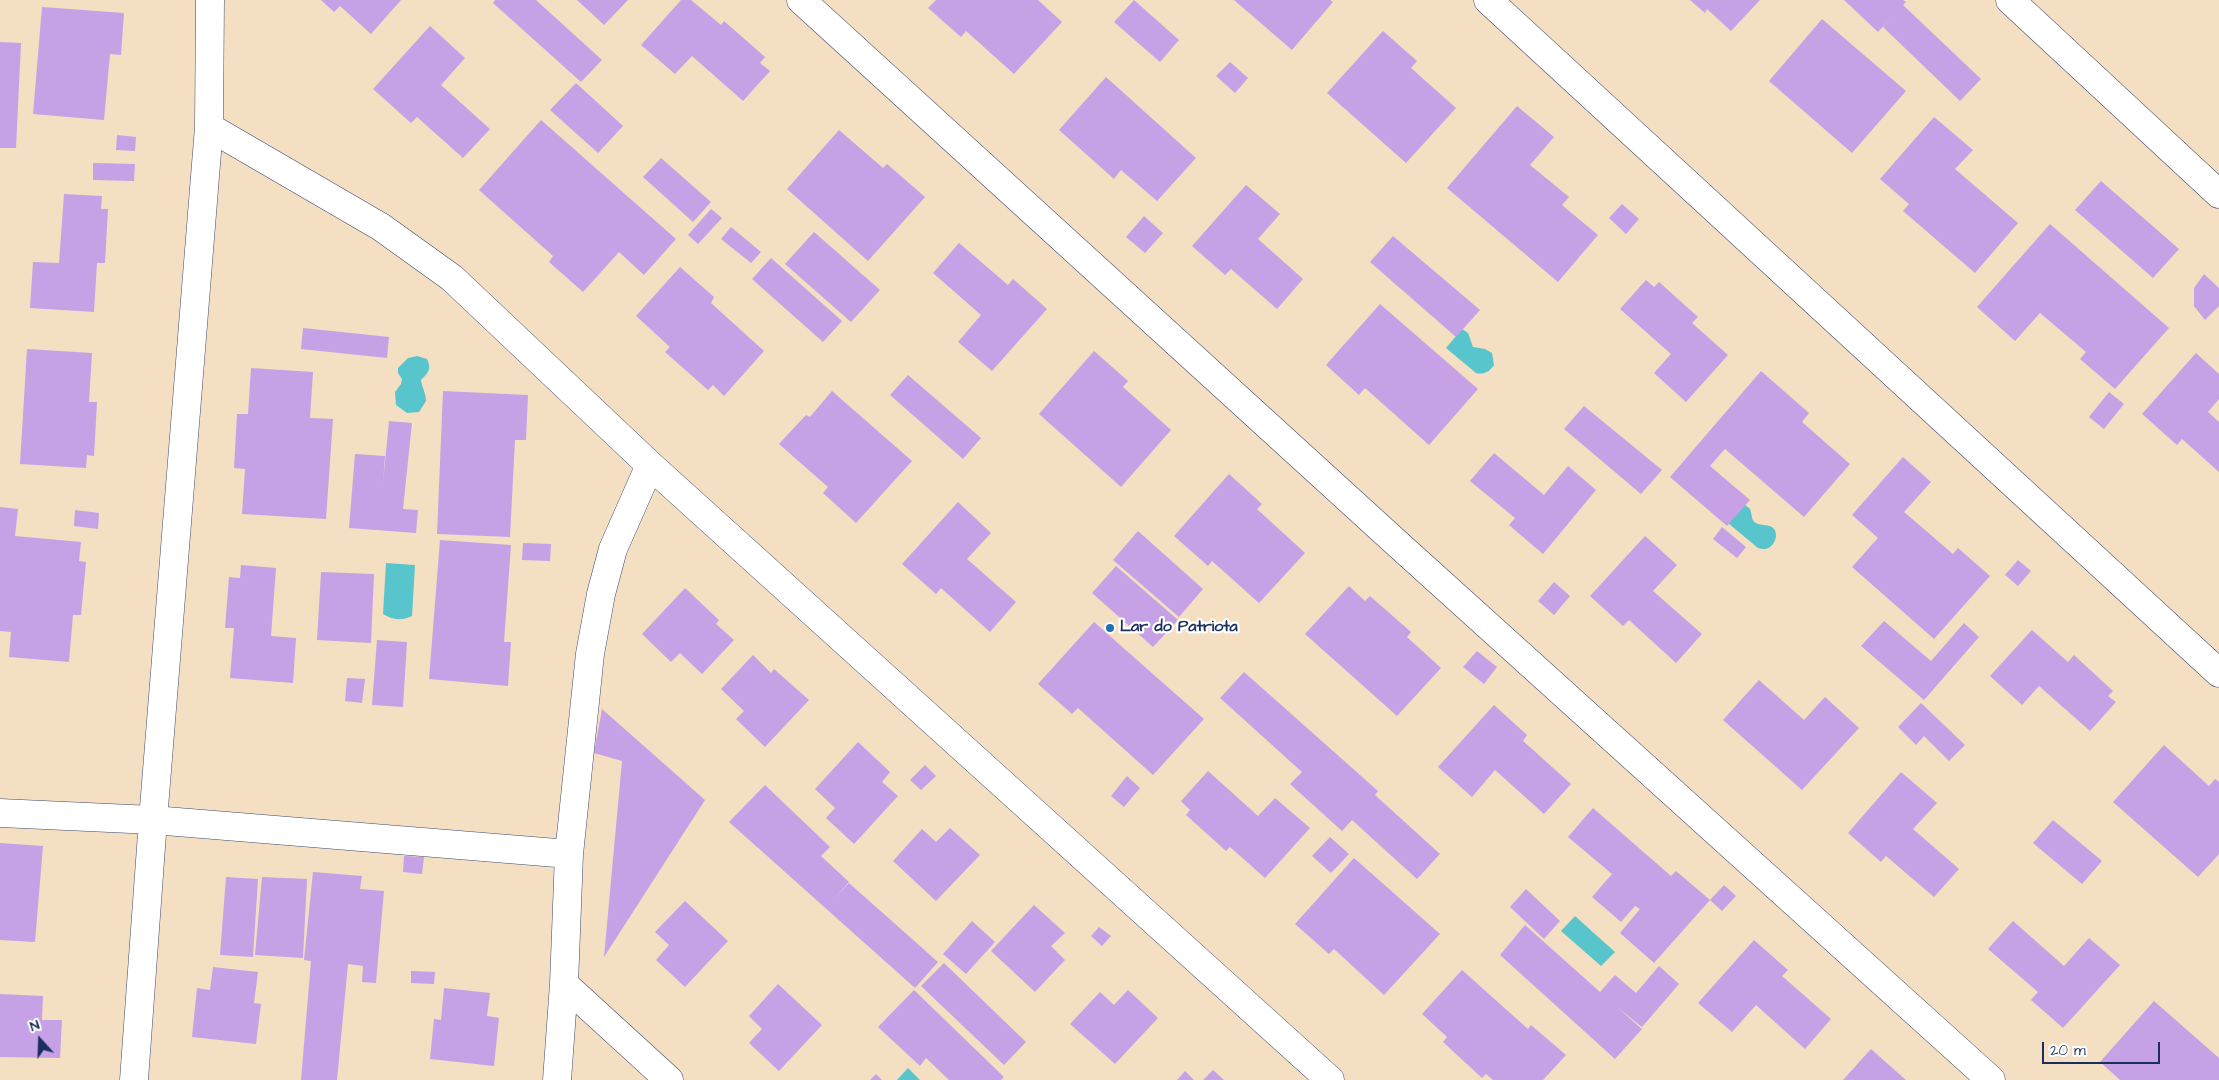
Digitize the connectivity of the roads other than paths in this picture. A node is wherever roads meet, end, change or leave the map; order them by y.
1 (210, 0) edge
2 (801, 0) edge
3 (1488, 0) edge
4 (2010, 0) edge
5 (209, 127) junction
6 (2219, 194) edge
7 (650, 464) junction
8 (2219, 673) edge
9 (0, 813) edge
10 (153, 820) junction
11 (569, 854) junction
12 (564, 984) junction
13 (134, 1080) edge
14 (557, 1080) edge
15 (670, 1080) edge
16 (1330, 1080) edge
17 (1991, 1080) edge

1 - 5 street
2 - 17 street
3 - 8 street
4 - 6 street
5 - 7 street
5 - 10 street
7 - 11 street
7 - 16 street
9 - 10 street
10 - 11 street
10 - 13 street
11 - 12 street
12 - 14 street
12 - 15 street

